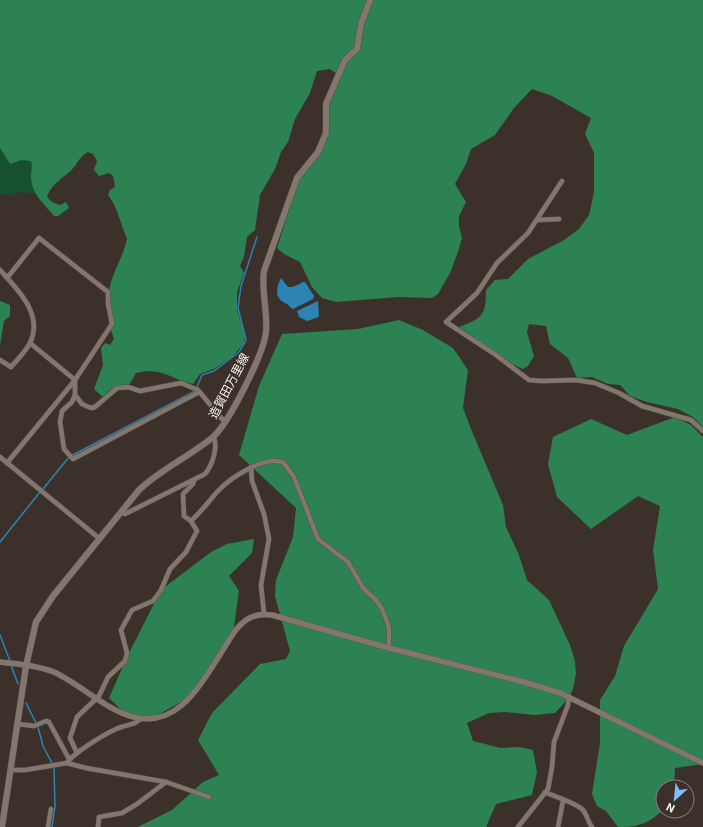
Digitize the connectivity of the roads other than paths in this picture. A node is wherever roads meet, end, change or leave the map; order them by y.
1 (370, 0) edge
2 (562, 181) dead end
3 (559, 219) dead end
4 (537, 220) junction
5 (0, 270) edge
6 (7, 278) junction
7 (30, 343) junction
8 (0, 360) edge
9 (75, 380) junction
10 (199, 392) junction
11 (75, 395) junction
12 (226, 420) junction
13 (703, 431) edge
14 (213, 436) junction
15 (0, 457) edge
16 (7, 463) junction
17 (251, 468) junction
18 (194, 480) junction
19 (120, 512) junction
20 (191, 522) junction
21 (100, 539) junction
22 (264, 614) junction
23 (389, 648) junction
24 (0, 662) edge
25 (26, 666) junction
26 (569, 696) junction
27 (96, 699) junction
28 (141, 718) junction
29 (18, 724) junction
30 (77, 753) junction
31 (68, 761) junction
32 (703, 763) edge
33 (11, 770) junction
34 (166, 782) junction
35 (545, 792) junction
36 (209, 797) dead end
37 (563, 801) junction
38 (51, 809) dead end
39 (2, 827) edge
40 (48, 827) edge
41 (98, 827) edge
42 (518, 827) edge
43 (558, 827) edge
44 (592, 827) edge

1 - 12 main road, 造賀田万里線
2 - 4 street
3 - 4 street
4 - 13 street
5 - 6 street
6 - 7 street
6 - 9 street
7 - 8 street
7 - 9 street
9 - 11 street
9 - 16 street
10 - 11 street
10 - 11 street
10 - 12 street
12 - 14 main road, 造賀田万里線
14 - 18 street
14 - 19 main road, 造賀田万里線
15 - 16 street
16 - 21 street
17 - 20 street
17 - 22 street
17 - 23 street
18 - 19 street
18 - 20 street
19 - 21 main road, 造賀田万里線
20 - 27 street
21 - 25 main road, 造賀田万里線
22 - 23 street
22 - 28 street
23 - 26 street
24 - 25 street
25 - 27 street
25 - 29 main road, 造賀田万里線
26 - 32 street
26 - 35 street
27 - 28 street
27 - 30 street
28 - 30 street
29 - 31 street
29 - 33 main road, 造賀田万里線
30 - 31 street
31 - 33 street
31 - 34 street
33 - 39 main road, 造賀田万里線
34 - 36 street
34 - 41 street
35 - 37 street
35 - 42 street
37 - 43 street
37 - 44 street
38 - 40 street

